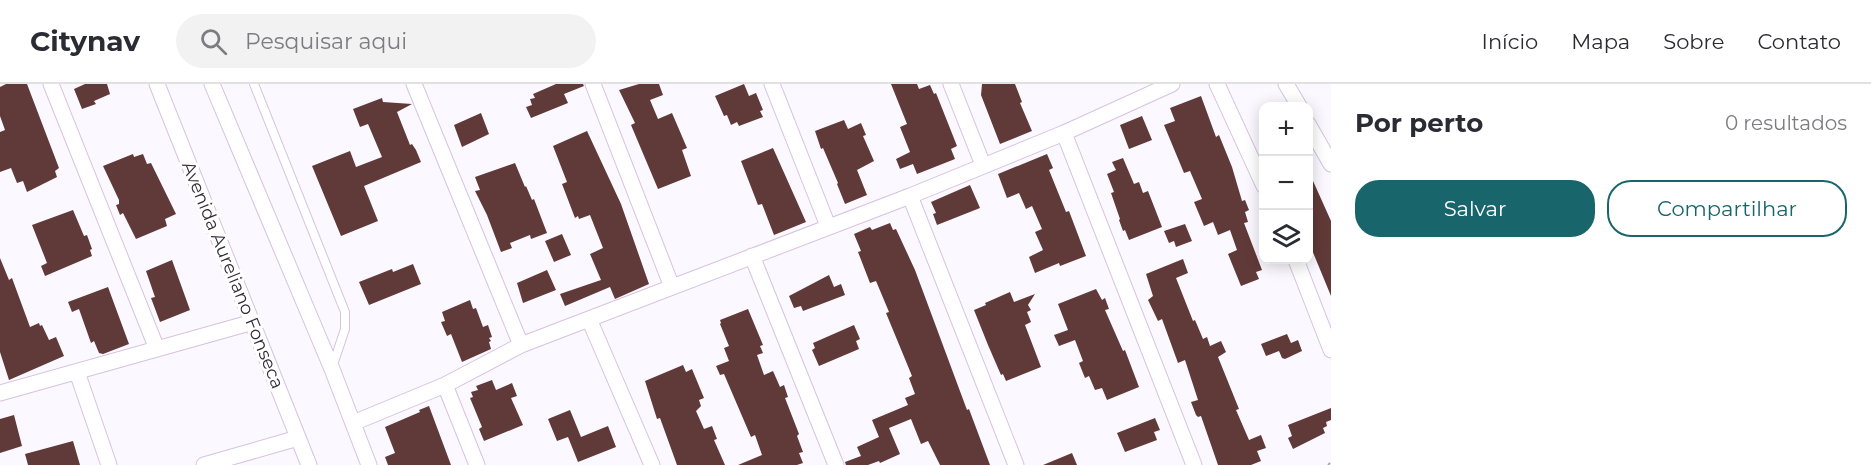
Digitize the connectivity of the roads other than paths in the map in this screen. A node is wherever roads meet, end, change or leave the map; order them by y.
1 (51, 84) edge
2 (157, 84) edge
3 (212, 84) edge
4 (254, 84) edge
5 (414, 84) edge
6 (592, 84) edge
7 (772, 84) edge
8 (951, 84) edge
9 (1172, 84) edge
10 (1217, 84) edge
11 (1286, 84) edge
12 (1297, 102) edge
13 (1313, 133) edge
14 (1064, 134) junction
15 (983, 165) junction
16 (1331, 165) edge
17 (1259, 177) edge
18 (910, 195) junction
19 (828, 226) junction
20 (752, 256) junction
21 (1298, 264) edge
22 (672, 287) junction
23 (590, 319) junction
24 (253, 322) junction
25 (521, 345) junction
26 (157, 349) junction
27 (1331, 350) edge
28 (332, 369) junction
29 (77, 372) junction
30 (445, 385) junction
31 (0, 393) edge
32 (353, 423) junction
33 (298, 438) junction
34 (109, 465) edge
35 (204, 465) edge
36 (309, 465) edge
37 (369, 465) edge
38 (477, 465) edge
39 (652, 465) edge
40 (836, 465) edge
41 (1016, 465) edge
42 (1194, 465) edge

1 - 26 street
2 - 24 street, Avenida Aureliano Fonseca
3 - 28 street
4 - 28 lane
5 - 25 street
6 - 22 street
7 - 19 street
8 - 15 street
9 - 14 street
10 - 17 street
11 - 12 street
13 - 16 street
14 - 15 street
14 - 42 street
15 - 18 street
18 - 19 street
18 - 41 street
19 - 20 street
20 - 22 street
20 - 40 street
21 - 27 street
22 - 23 street
23 - 25 street
23 - 39 street
24 - 26 street
24 - 33 street, Avenida Aureliano Fonseca
25 - 30 street
26 - 29 street
28 - 32 street
29 - 31 street
29 - 34 street
30 - 32 street
30 - 38 street
32 - 37 street
33 - 35 street
33 - 36 street, Avenida Aureliano Fonseca

